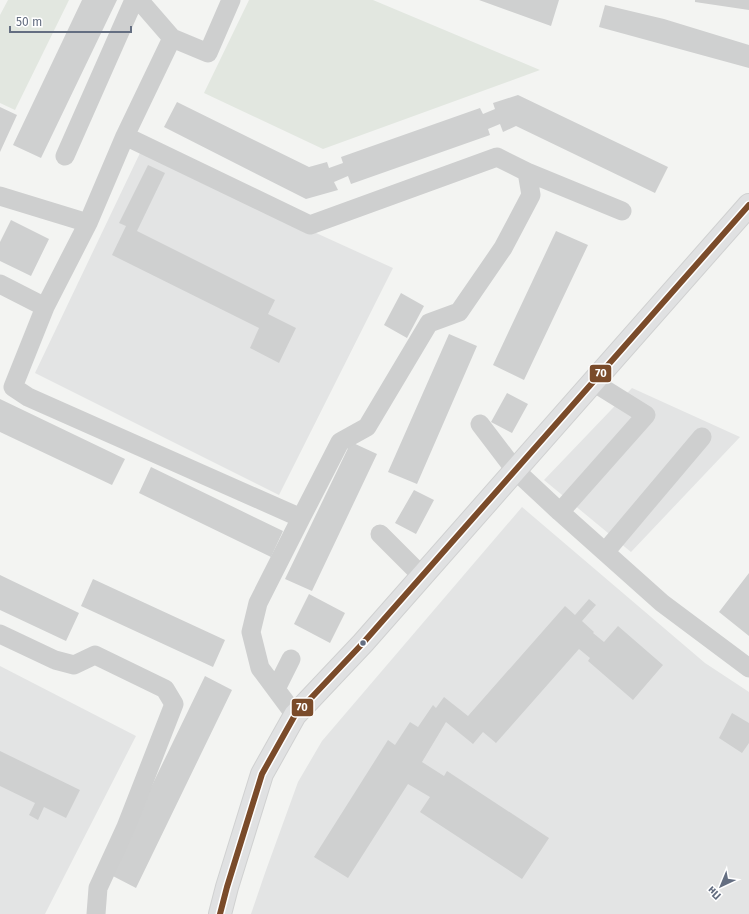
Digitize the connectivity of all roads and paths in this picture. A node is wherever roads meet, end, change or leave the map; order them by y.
1 (134, 0) edge
2 (139, 0) edge
3 (231, 0) edge
4 (172, 38) junction
5 (125, 136) junction
6 (65, 156) dead end
7 (527, 172) junction
8 (0, 196) edge
9 (749, 205) edge
10 (622, 211) dead end
11 (88, 223) junction
12 (0, 284) edge
13 (45, 307) junction
14 (592, 382) junction
15 (480, 424) dead end
16 (702, 437) dead end
17 (515, 470) junction
18 (560, 512) junction
19 (302, 518) junction
20 (380, 534) dead end
21 (605, 552) junction
22 (422, 576) junction
23 (0, 634) edge
24 (291, 659) dead end
25 (749, 668) edge
26 (276, 689) junction
27 (295, 715) junction
28 (96, 914) edge
29 (220, 914) edge

1 - 6 street
2 - 4 street
3 - 4 street
4 - 5 street
5 - 7 street
5 - 11 street
7 - 10 street
7 - 19 street
8 - 11 street
9 - 14 main road
11 - 13 street
12 - 13 street
13 - 19 street
14 - 17 main road
14 - 18 street
15 - 17 street
16 - 21 street
17 - 18 street
17 - 22 main road
18 - 21 street
19 - 26 street
20 - 22 street
21 - 25 street
22 - 27 main road
23 - 28 street
24 - 26 street
26 - 27 street
27 - 29 main road

